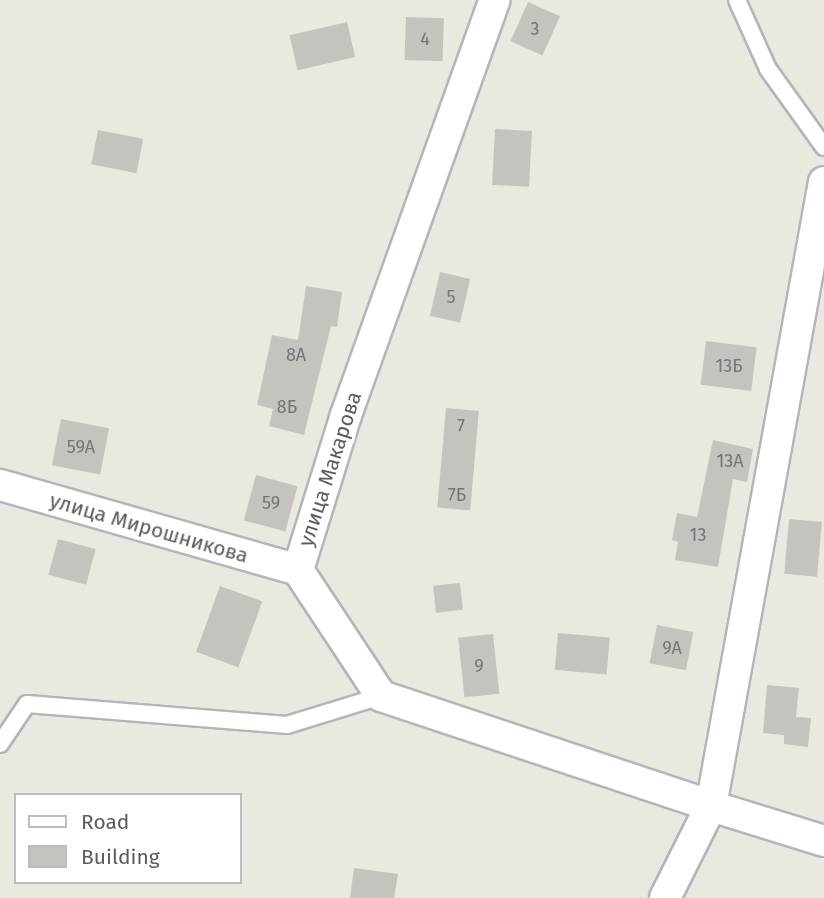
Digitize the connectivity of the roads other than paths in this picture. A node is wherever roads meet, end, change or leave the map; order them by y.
1 (495, 0) edge
2 (737, 0) edge
3 (824, 148) edge
4 (824, 182) edge
5 (0, 485) edge
6 (298, 570) junction
7 (381, 696) junction
8 (0, 744) edge
9 (711, 806) junction
10 (824, 841) edge
11 (665, 898) edge

1 - 6 street, улица Макарова
2 - 3 lane
4 - 9 street
5 - 6 street, улица Мирошникова
6 - 7 street, улица Макарова
7 - 8 lane
7 - 9 street
9 - 10 street
9 - 11 street

